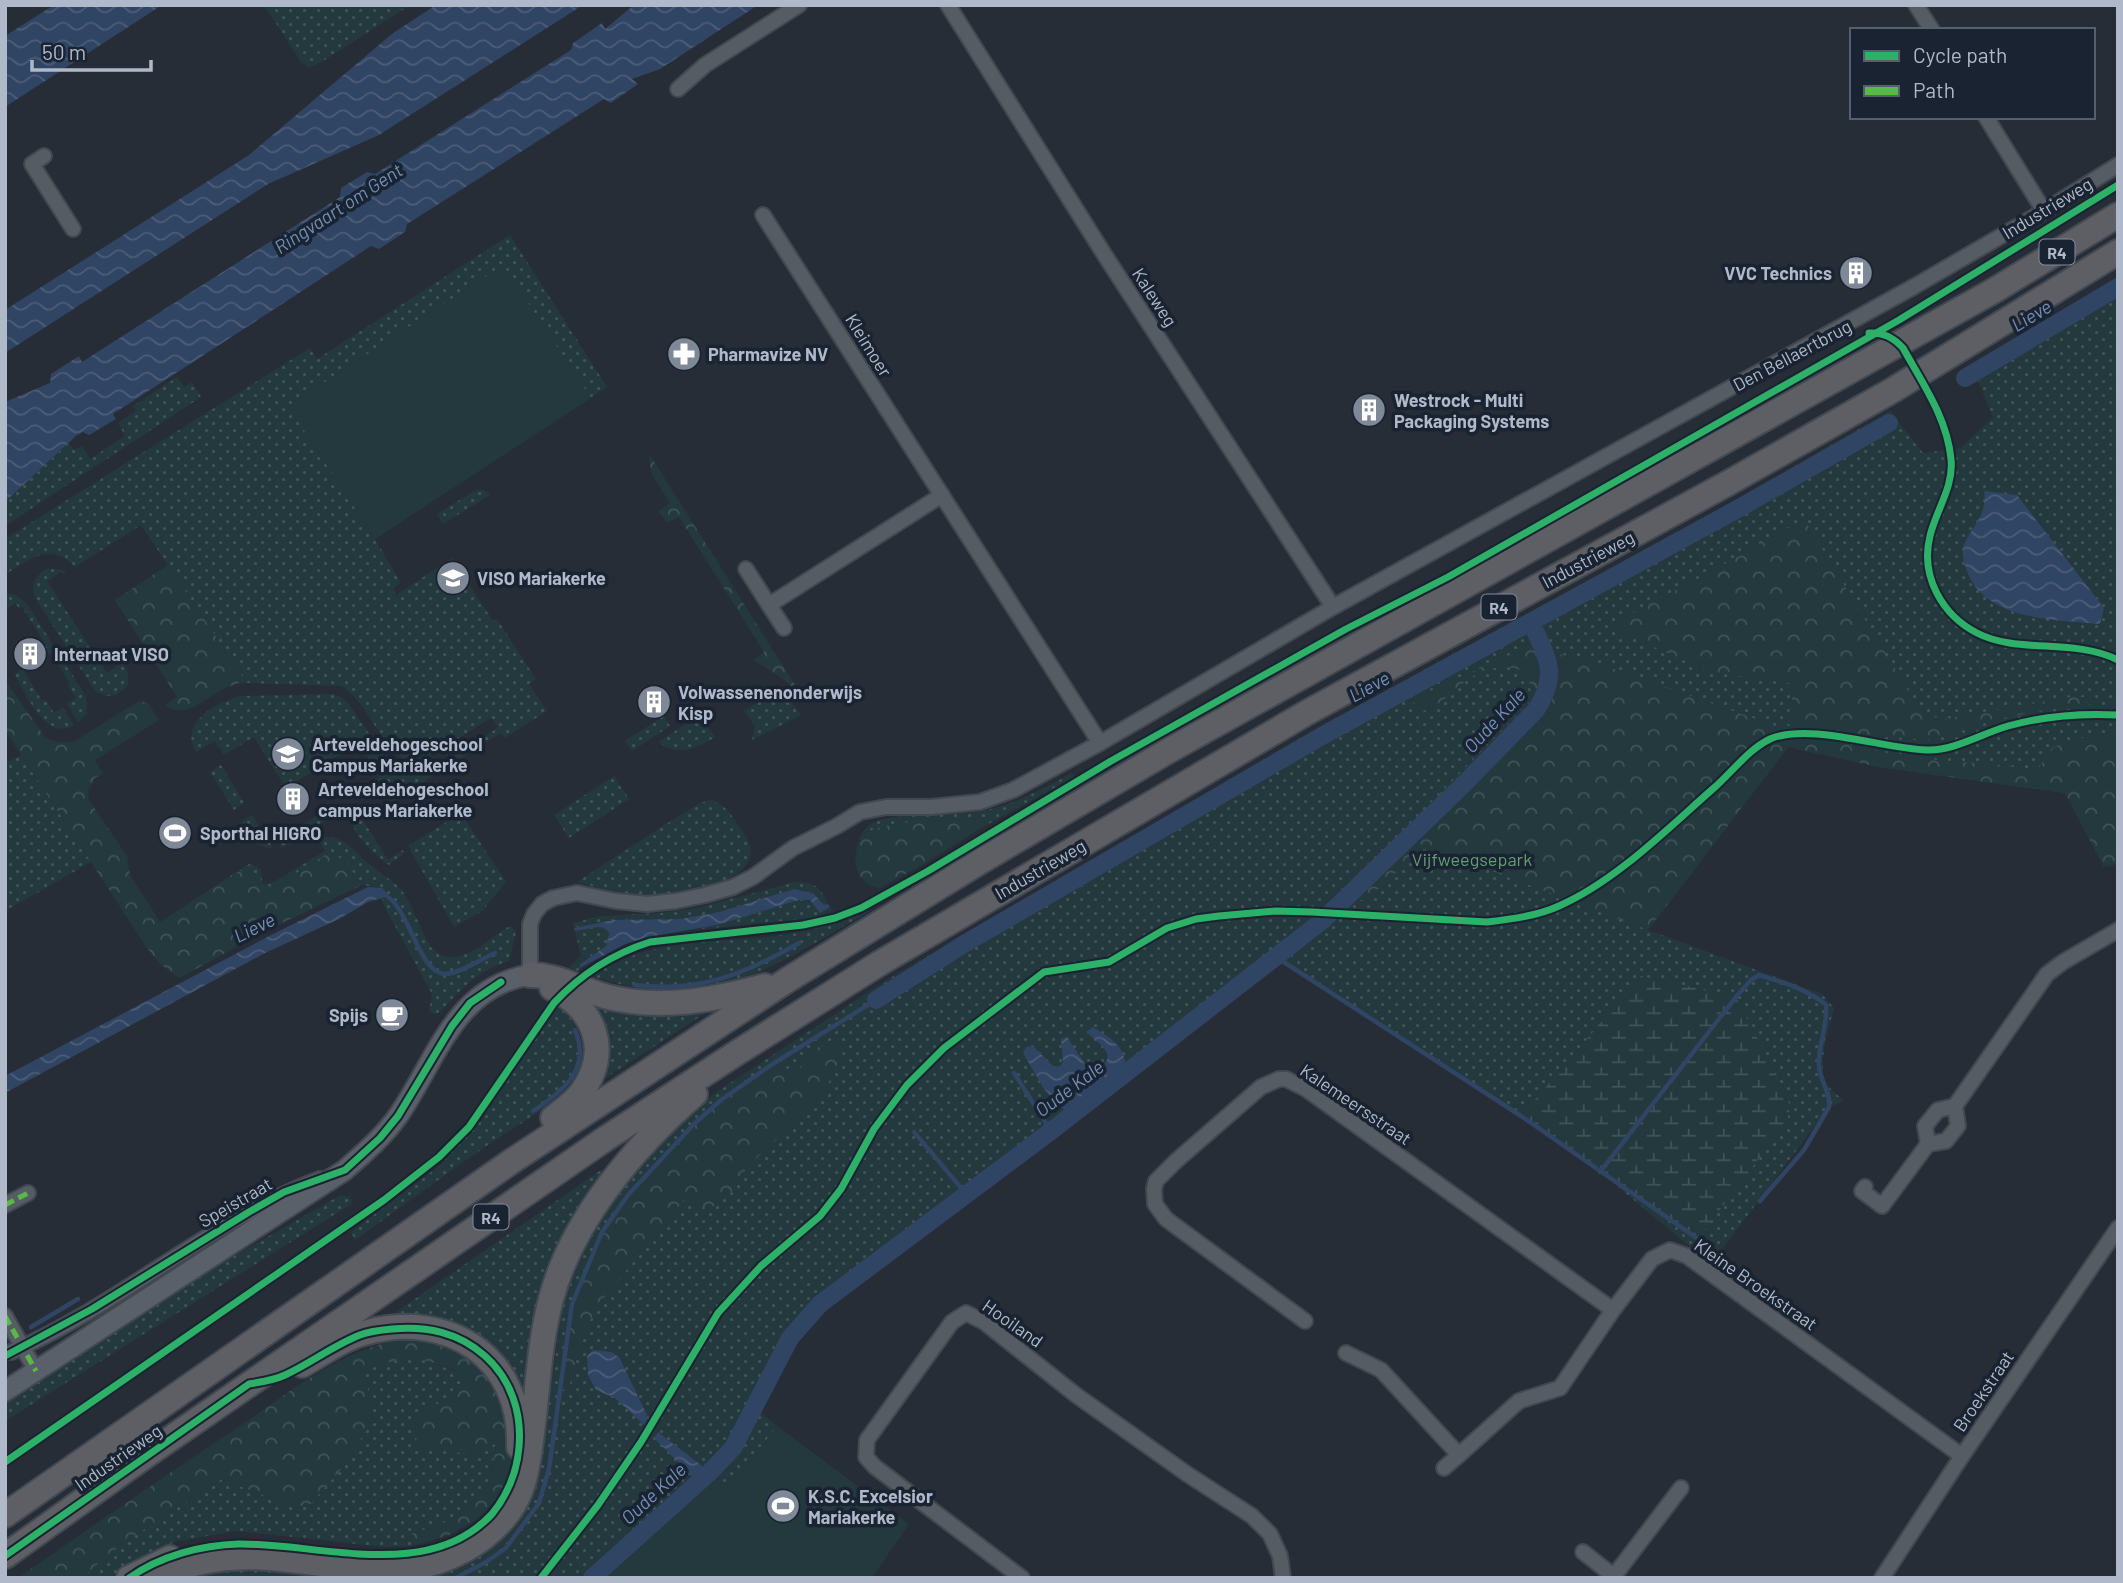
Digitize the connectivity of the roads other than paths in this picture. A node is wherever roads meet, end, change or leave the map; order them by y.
1 (799, 5) edge
2 (948, 5) edge
3 (1916, 5) edge
4 (1931, 28) edge
5 (678, 89) dead end
6 (1987, 119) edge
7 (44, 156) dead end
8 (2118, 165) edge
9 (38, 173) junction
10 (25, 183) dead end
11 (2044, 211) junction
12 (763, 215) dead end
13 (2118, 215) edge
14 (74, 229) dead end
15 (2118, 251) edge
16 (942, 495) junction
17 (746, 569) dead end
18 (769, 605) junction
19 (1334, 607) junction
20 (784, 628) dead end
21 (1100, 743) junction
22 (2118, 930) edge
23 (530, 975) junction
24 (789, 979) junction
25 (735, 1054) junction
26 (1955, 1106) junction
27 (1928, 1144) junction
28 (512, 1161) junction
29 (345, 1170) junction
30 (1865, 1187) dead end
31 (28, 1193) dead end
32 (5, 1205) edge
33 (2118, 1227) edge
34 (1613, 1310) junction
35 (5, 1316) edge
36 (1305, 1321) dead end
37 (17, 1350) junction
38 (1346, 1353) dead end
39 (36, 1371) junction
40 (249, 1384) junction
41 (5, 1391) edge
42 (1459, 1455) junction
43 (1962, 1456) junction
44 (1444, 1468) dead end
45 (1681, 1488) dead end
46 (5, 1515) edge
47 (1583, 1552) dead end
48 (5, 1556) edge
49 (1615, 1577) edge
50 (129, 1578) edge
51 (155, 1578) edge
52 (1022, 1578) edge
53 (1283, 1578) edge
54 (1882, 1578) edge

1 - 5 street
2 - 19 street, Kaleweg
3 - 4 street
6 - 11 street
7 - 9 street
8 - 11 street, Industrieweg
9 - 10 street
9 - 14 street
11 - 19 street, Industrieweg
12 - 16 street, Kleimoer
13 - 24 highway, Industrieweg / R4
15 - 25 highway, Industrieweg / R4
16 - 18 street
16 - 21 street, Kleimoer
17 - 18 street
18 - 20 street
19 - 21 street, Industrieweg
21 - 23 street, Industrieweg
22 - 26 street
23 - 24 highway, R4
23 - 28 highway, R4
23 - 29 street, Speistraat
24 - 28 highway, Industrieweg / R4
25 - 40 highway, Industrieweg / R4
25 - 51 highway
26 - 27 street
26 - 27 street
27 - 30 street
28 - 46 highway, Industrieweg / R4
29 - 37 street, Speistraat
29 - 39 street, Speistraat
31 - 32 street
33 - 43 street, Broekstraat
34 - 36 street, Kalemeersstraat
34 - 42 street, Kleine Broekstraat
34 - 43 street, Kleine Broekstraat
35 - 37 street
37 - 39 street
38 - 42 street
39 - 41 street, Speistraat
40 - 48 highway, Industrieweg / R4
40 - 50 highway
42 - 44 street, Kleine Broekstraat
43 - 54 street, Broekstraat
45 - 49 street
47 - 49 street
52 - 53 street, Hooiland

